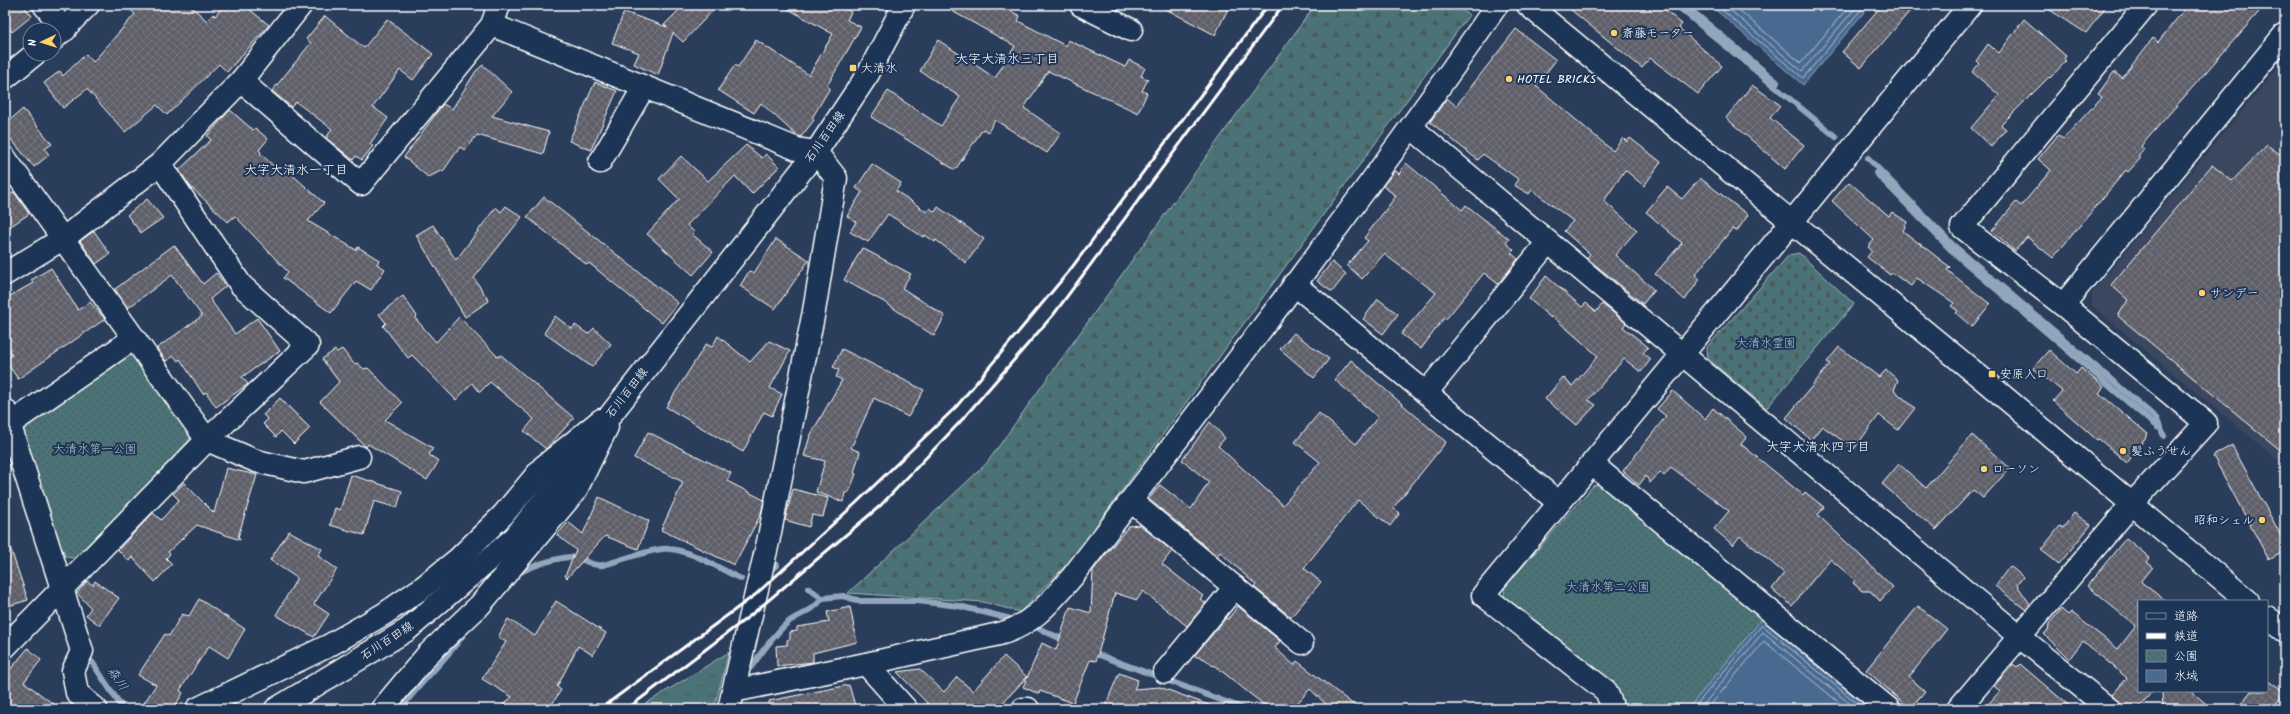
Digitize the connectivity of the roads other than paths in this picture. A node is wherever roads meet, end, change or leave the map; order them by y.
1 (44, 5) edge
2 (88, 5) edge
3 (301, 5) edge
4 (904, 5) edge
5 (1081, 5) edge
6 (1498, 5) edge
7 (1528, 5) edge
8 (1970, 5) edge
9 (2146, 5) edge
10 (495, 15) edge
11 (52, 22) edge
12 (1131, 30) dead end
13 (62, 32) edge
14 (2285, 34) edge
15 (25, 62) edge
16 (5, 78) edge
17 (241, 81) junction
18 (644, 87) junction
19 (1412, 128) junction
20 (816, 152) junction
21 (5, 158) edge
22 (600, 162) dead end
23 (160, 164) junction
24 (1792, 223) junction
25 (64, 238) junction
26 (1548, 242) junction
27 (5, 274) edge
28 (1294, 284) junction
29 (2063, 305) junction
30 (134, 338) junction
31 (1683, 353) junction
32 (1426, 393) junction
33 (616, 408) junction
34 (7, 417) edge
35 (207, 440) junction
36 (359, 457) dead end
37 (1592, 464) junction
38 (1131, 501) junction
39 (1558, 502) junction
40 (2131, 505) junction
41 (63, 587) junction
42 (1235, 587) junction
43 (2247, 600) edge
44 (2268, 618) edge
45 (2285, 631) edge
46 (2020, 637) junction
47 (1302, 642) dead end
48 (5, 646) edge
49 (866, 664) junction
50 (1165, 672) dead end
51 (731, 700) edge
52 (96, 709) edge
53 (197, 709) edge
54 (276, 709) edge
55 (382, 709) edge
56 (906, 709) edge
57 (1023, 709) edge
58 (1028, 709) edge
59 (1610, 709) edge
60 (1889, 709) edge
61 (1958, 709) edge
62 (2109, 709) edge

1 - 11 street
2 - 13 street
3 - 17 street
4 - 20 street, 石川百田線
5 - 12 street
6 - 19 street
7 - 24 street
8 - 24 street
9 - 29 street
10 - 17 street
10 - 18 street
14 - 29 street
15 - 16 street
17 - 23 street
18 - 20 street
18 - 22 street
19 - 26 street
19 - 28 street
20 - 33 street, 石川百田線
20 - 51 street
21 - 25 street
23 - 25 street
23 - 35 street
24 - 31 street
24 - 40 street
25 - 27 street
25 - 30 street
26 - 31 street
26 - 32 street
28 - 32 street
28 - 38 street
29 - 40 street
30 - 34 street
30 - 35 street
31 - 37 street
31 - 46 street
32 - 39 street
33 - 53 street
33 - 54 street, 石川百田線
33 - 55 street
34 - 41 street
35 - 36 street
35 - 41 street
37 - 39 street
37 - 60 street
38 - 42 street
38 - 49 street
39 - 59 street
40 - 43 street
40 - 46 street
41 - 48 street
41 - 52 street
42 - 47 street
42 - 50 street
44 - 45 street
46 - 61 street
46 - 62 street
49 - 51 street
49 - 56 street
57 - 58 street

